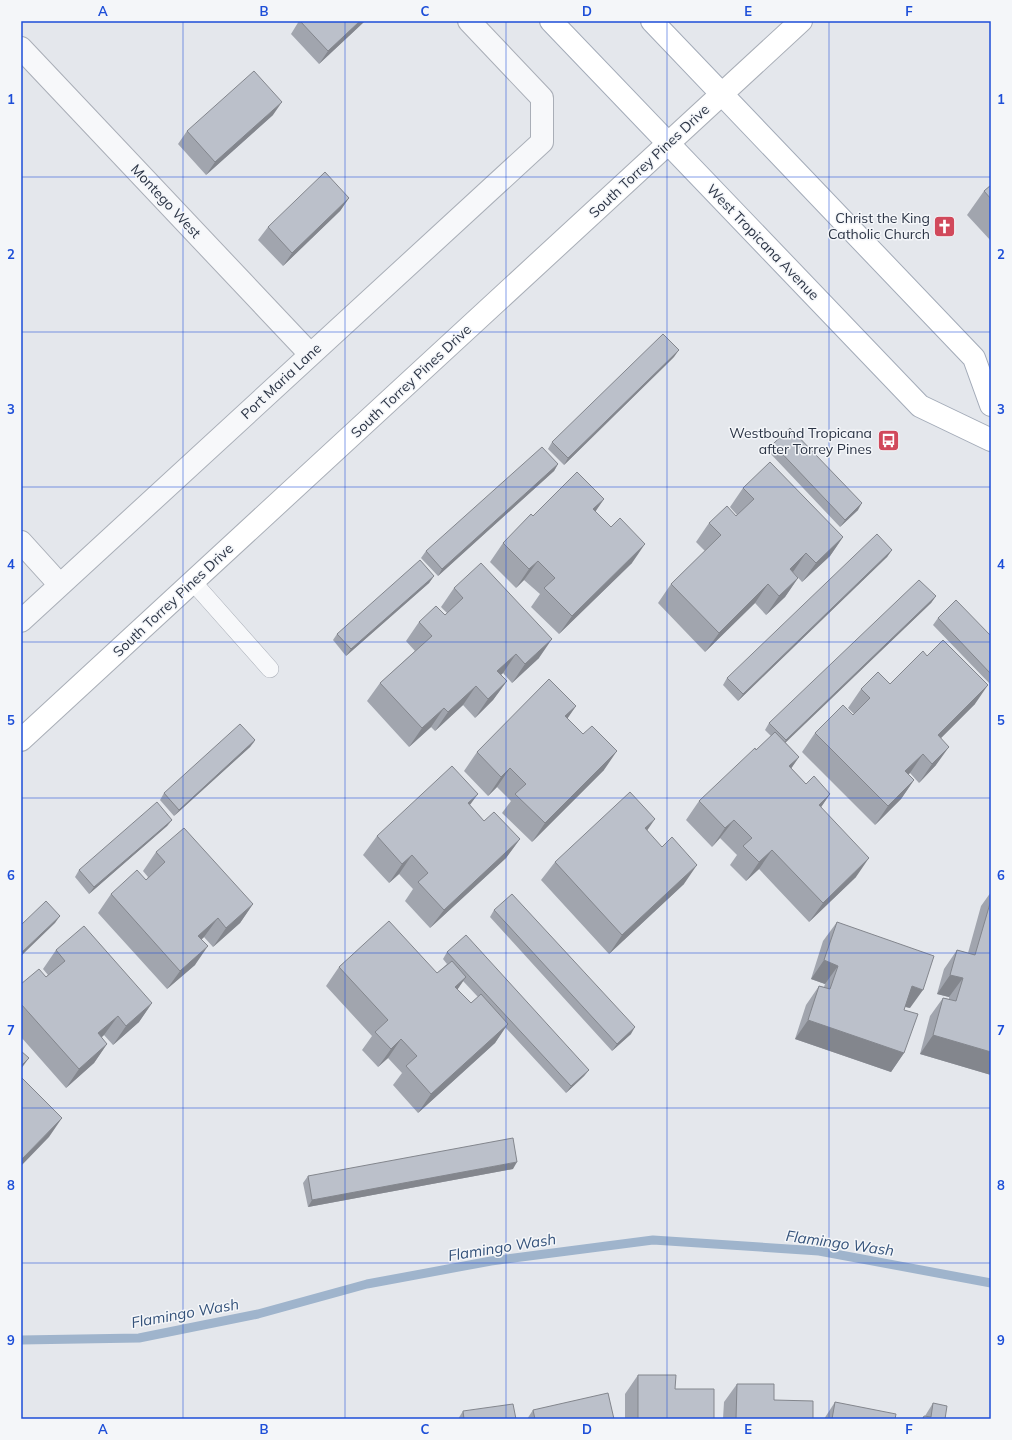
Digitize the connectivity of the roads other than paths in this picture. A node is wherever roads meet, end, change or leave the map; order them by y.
1 (469, 21) edge
2 (551, 21) edge
3 (652, 21) edge
4 (801, 21) edge
5 (21, 48) edge
6 (722, 94) junction
7 (668, 143) junction
8 (310, 354) junction
9 (991, 405) edge
10 (991, 440) edge
11 (21, 542) edge
12 (193, 582) junction
13 (60, 585) junction
14 (21, 621) edge
15 (270, 669) dead end
16 (21, 740) edge

1 - 8 street, Port Maria Lane
2 - 7 main road, West Tropicana Avenue
3 - 6 main road
4 - 6 main road, South Torrey Pines Drive
5 - 8 street, Montego West
6 - 7 main road, South Torrey Pines Drive
6 - 9 main road
7 - 10 main road, West Tropicana Avenue
7 - 12 main road, South Torrey Pines Drive
8 - 13 street, Port Maria Lane
11 - 13 street
12 - 15 lane
12 - 16 main road, South Torrey Pines Drive
13 - 14 street, Port Maria Lane

